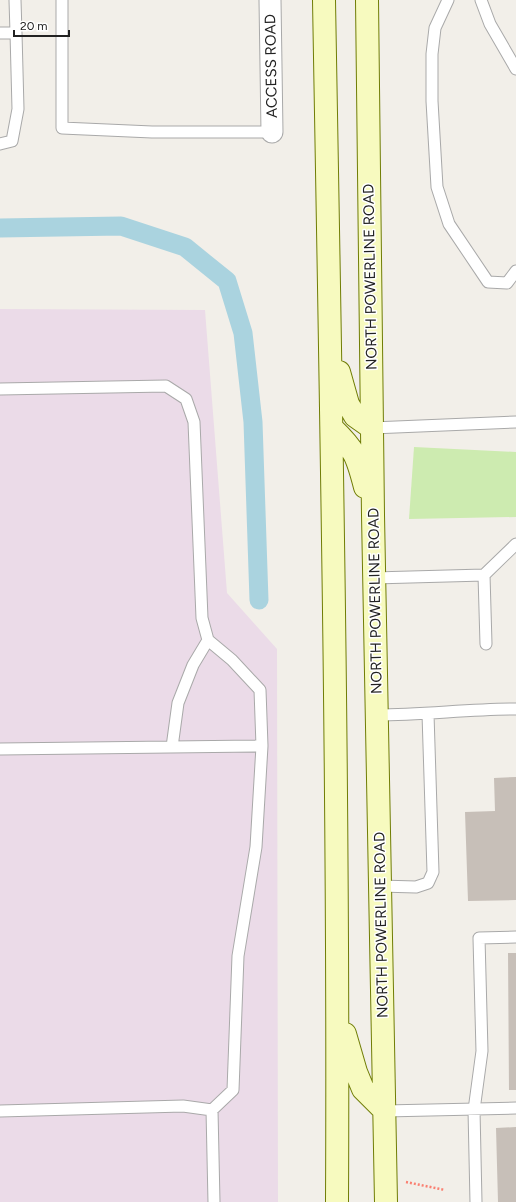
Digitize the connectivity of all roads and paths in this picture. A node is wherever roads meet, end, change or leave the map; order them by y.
1 (15, 0) edge
2 (62, 0) edge
3 (270, 0) edge
4 (324, 0) edge
5 (367, 0) edge
6 (448, 0) edge
7 (481, 0) edge
8 (0, 33) edge
9 (16, 33) junction
10 (516, 70) edge
11 (272, 132) joint
12 (0, 144) edge
13 (516, 271) edge
14 (330, 340) junction
15 (0, 389) edge
16 (516, 422) edge
17 (332, 428) junction
18 (372, 428) junction
19 (373, 515) junction
20 (516, 544) edge
21 (484, 575) junction
22 (374, 578) junction
23 (208, 640) junction
24 (486, 644) dead end
25 (516, 709) edge
26 (428, 714) junction
27 (377, 715) junction
28 (262, 746) junction
29 (172, 747) junction
30 (0, 749) edge
31 (380, 886) junction
32 (516, 937) edge
33 (338, 1008) junction
34 (516, 1108) edge
35 (212, 1110) junction
36 (474, 1110) junction
37 (0, 1111) edge
38 (384, 1111) junction
39 (406, 1182) dead end
40 (445, 1190) dead end
41 (214, 1202) edge
42 (337, 1202) edge
43 (386, 1202) edge
44 (476, 1202) edge

1 - 9 lane
2 - 11 lane
3 - 11 street, ACCESS ROAD
4 - 14 main road
5 - 18 main road, NORTH POWERLINE ROAD
6 - 13 lane
7 - 10 lane
8 - 9 lane
9 - 12 lane
14 - 17 main road
14 - 18 main road
15 - 23 lane
16 - 18 lane
17 - 19 main road
17 - 33 main road
18 - 19 main road, NORTH POWERLINE ROAD
19 - 22 main road, NORTH POWERLINE ROAD
20 - 21 lane
21 - 22 lane
21 - 24 lane
22 - 27 main road, NORTH POWERLINE ROAD
23 - 28 lane
23 - 29 lane
25 - 26 lane
26 - 27 lane
26 - 31 lane
27 - 31 main road, NORTH POWERLINE ROAD
28 - 29 lane
28 - 35 lane
29 - 30 lane
31 - 38 main road, NORTH POWERLINE ROAD
32 - 36 lane
33 - 38 main road
33 - 42 main road
34 - 36 lane
35 - 37 lane
35 - 41 lane
36 - 38 lane
36 - 44 lane
38 - 43 main road, NORTH POWERLINE ROAD
39 - 40 path

